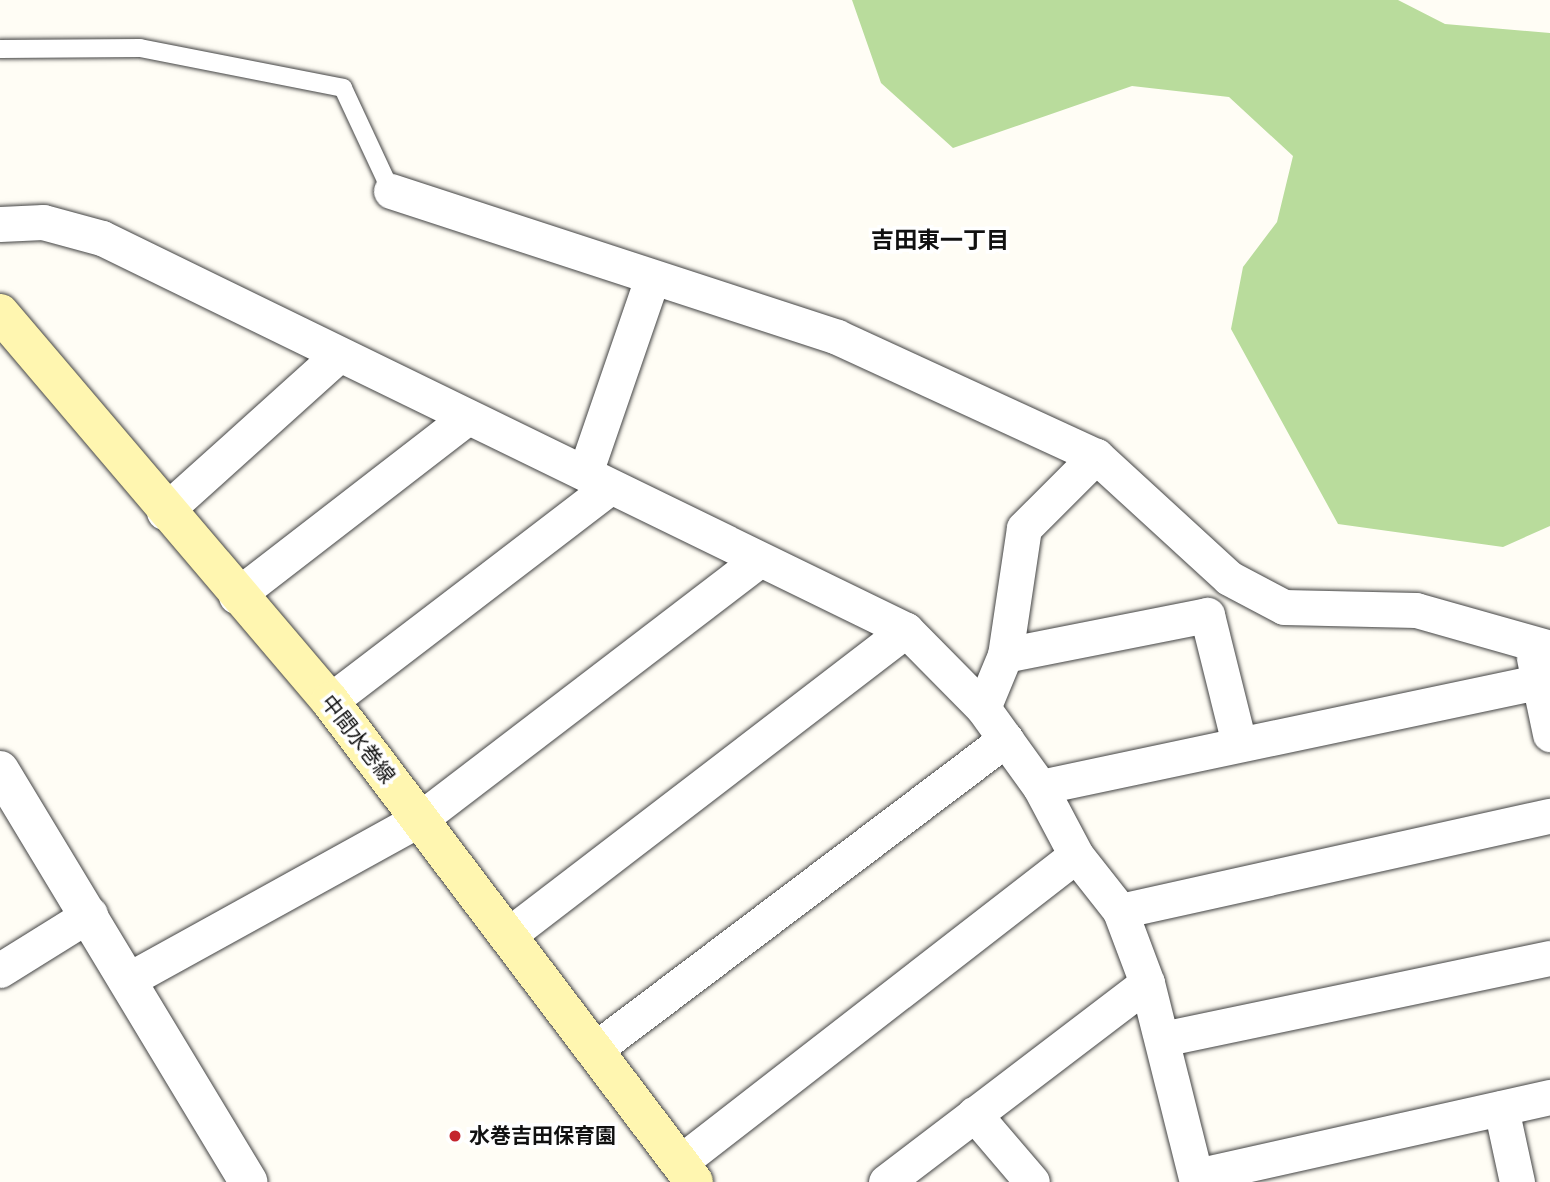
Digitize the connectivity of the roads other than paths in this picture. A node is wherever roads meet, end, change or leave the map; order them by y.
1 (0, 49) edge
2 (391, 191) joint
3 (0, 224) edge
4 (652, 278) junction
5 (0, 313) edge
6 (336, 357) junction
7 (468, 417) junction
8 (1096, 456) junction
9 (598, 480) junction
10 (163, 512) junction
11 (758, 561) junction
12 (236, 596) junction
13 (906, 630) junction
14 (1541, 646) edge
15 (1005, 655) junction
16 (1537, 682) junction
17 (330, 701) junction
18 (983, 708) junction
19 (1550, 734) edge
20 (1006, 739) junction
21 (1239, 743) junction
22 (0, 770) edge
23 (1040, 787) junction
24 (1550, 816) edge
25 (420, 819) junction
26 (1076, 855) junction
27 (1120, 911) junction
28 (90, 914) junction
29 (507, 936) junction
30 (1550, 958) edge
31 (0, 970) edge
32 (126, 981) junction
33 (1147, 983) junction
34 (1162, 1039) junction
35 (594, 1050) junction
36 (1550, 1097) edge
37 (1501, 1108) junction
38 (974, 1114) junction
39 (686, 1172) edge
40 (1196, 1179) edge
41 (249, 1182) edge
42 (886, 1182) edge
43 (1032, 1182) edge
44 (1517, 1182) edge

1 - 2 lane
2 - 4 street
3 - 6 street
4 - 8 street
4 - 9 street
5 - 10 main road, 中間水巻線
6 - 7 street
6 - 10 street
7 - 9 street
7 - 12 street
8 - 14 street
8 - 15 street
9 - 11 street
9 - 17 street
10 - 12 main road, 中間水巻線
11 - 13 street
11 - 25 street
12 - 17 main road, 中間水巻線
13 - 18 street
13 - 29 street
14 - 16 street
15 - 18 street
15 - 21 street
16 - 19 street
16 - 21 street
17 - 25 main road, 中間水巻線
18 - 20 street
20 - 23 street
20 - 35 street
21 - 23 street
22 - 28 street
23 - 26 street
24 - 27 street
25 - 29 main road, 中間水巻線
25 - 32 street
26 - 27 street
26 - 39 street
27 - 33 street
28 - 31 street
28 - 32 street
29 - 35 main road, 中間水巻線
30 - 34 street
32 - 41 street
33 - 34 street
33 - 38 street
34 - 40 street
35 - 39 main road, 中間水巻線
36 - 37 street
37 - 40 street
37 - 44 street
38 - 42 street
38 - 43 street

